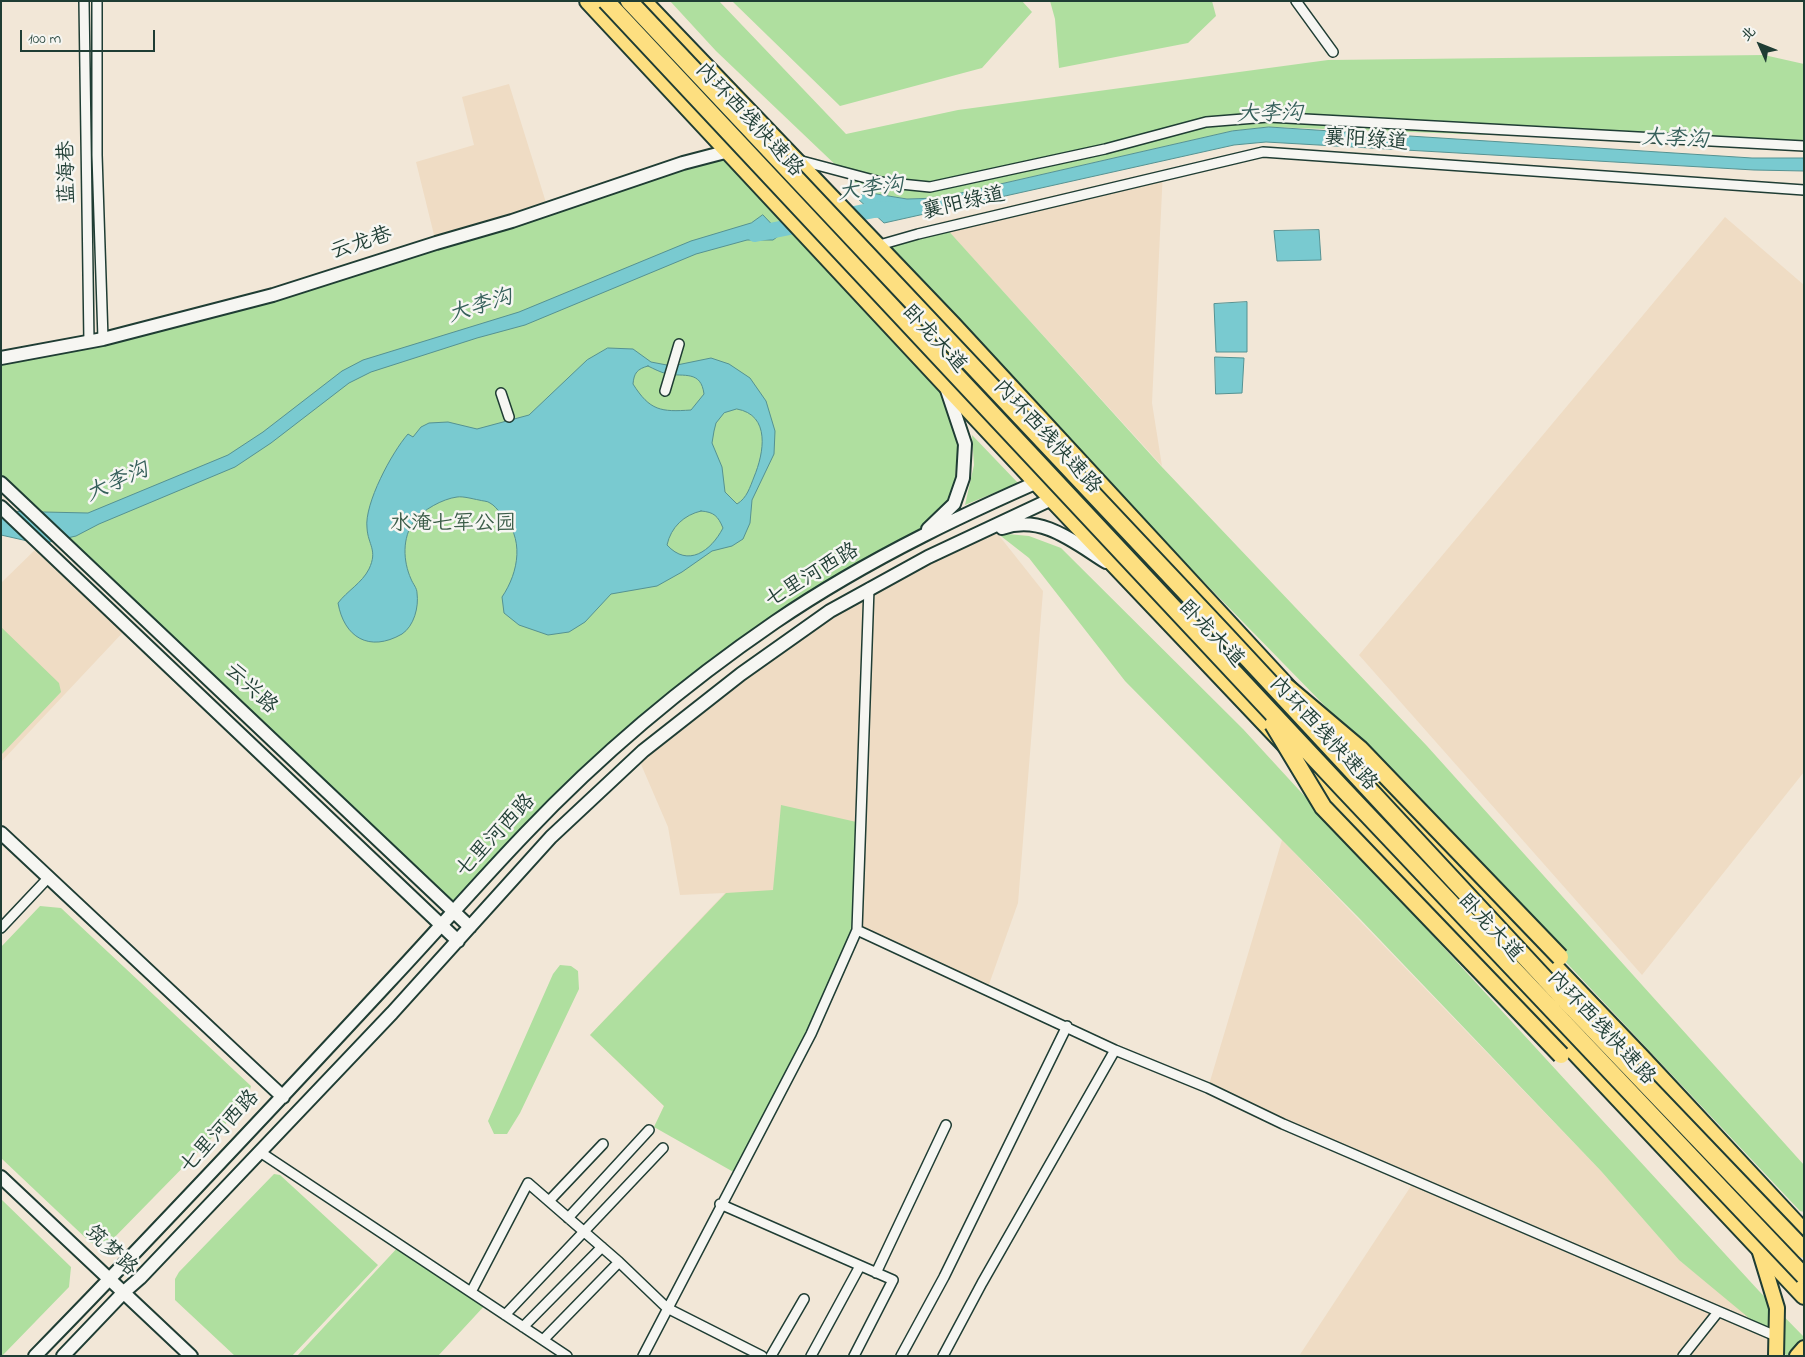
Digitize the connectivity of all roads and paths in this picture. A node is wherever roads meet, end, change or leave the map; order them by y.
1 (84, 1) edge
2 (97, 1) edge
3 (588, 1) edge
4 (592, 1) edge
5 (606, 1) edge
6 (628, 1) edge
7 (644, 1) edge
8 (1296, 1) edge
9 (1334, 52) dead end
10 (682, 70) junction
11 (1804, 146) edge
12 (729, 152) junction
13 (793, 158) junction
14 (1804, 190) edge
15 (871, 240) junction
16 (103, 340) junction
17 (89, 342) junction
18 (680, 344) dead end
19 (1, 358) edge
20 (946, 384) junction
21 (665, 391) dead end
22 (501, 393) dead end
23 (509, 417) dead end
24 (1082, 464) junction
25 (1095, 478) junction
26 (1, 483) edge
27 (1036, 483) junction
28 (1052, 499) junction
29 (1, 507) edge
30 (920, 537) junction
31 (962, 541) junction
32 (1119, 570) junction
33 (869, 588) junction
34 (1223, 632) junction
35 (1256, 696) junction
36 (1, 832) edge
37 (49, 878) junction
38 (455, 912) junction
39 (442, 926) junction
40 (470, 926) junction
41 (1, 928) edge
42 (857, 930) junction
43 (458, 940) junction
44 (1067, 1026) junction
45 (1115, 1050) junction
46 (1642, 1058) junction
47 (283, 1097) junction
48 (1638, 1118) junction
49 (946, 1125) dead end
50 (649, 1130) dead end
51 (603, 1144) dead end
52 (663, 1148) dead end
53 (260, 1152) junction
54 (1, 1177) edge
55 (549, 1201) junction
56 (720, 1204) junction
57 (568, 1218) junction
58 (1796, 1220) edge
59 (585, 1232) junction
60 (1804, 1232) edge
61 (602, 1247) junction
62 (1759, 1248) junction
63 (1804, 1250) edge
64 (619, 1262) junction
65 (860, 1266) junction
66 (876, 1273) junction
67 (1804, 1276) edge
68 (110, 1279) junction
69 (124, 1292) junction
70 (471, 1292) junction
71 (1804, 1296) edge
72 (804, 1299) dead end
73 (667, 1308) junction
74 (1718, 1312) junction
75 (505, 1315) junction
76 (523, 1327) junction
77 (1778, 1338) junction
78 (542, 1340) junction
79 (1804, 1348) edge
80 (35, 1356) edge
81 (63, 1356) edge
82 (191, 1356) edge
83 (567, 1356) edge
84 (643, 1356) edge
85 (762, 1356) edge
86 (771, 1356) edge
87 (811, 1356) edge
88 (854, 1356) edge
89 (901, 1356) edge
90 (943, 1356) edge
91 (1683, 1356) edge
92 (1776, 1356) edge
93 (1797, 1356) edge

1 - 17 street, 蓝海巷
2 - 16 street, 蓝海巷
3 - 12 highway, 卧龙大道
4 - 10 highway, bridge
5 - 10 highway, 内环西线快速路, bridge
6 - 10 highway, 内环西线快速路, bridge
7 - 10 highway, bridge
7 - 13 highway, 卧龙大道
8 - 9 street
10 - 34 highway, 内环西线快速路, bridge
10 - 35 highway, 内环西线快速路, bridge
11 - 13 street
12 - 16 street, 云龙巷
12 - 20 highway, 卧龙大道
13 - 15 highway, 卧龙大道
14 - 15 street, 襄阳绿道
15 - 24 highway, 卧龙大道
16 - 17 street, 云龙巷
17 - 19 street, 云龙巷
18 - 21 street
20 - 27 highway, 卧龙大道
20 - 30 street
22 - 23 street
24 - 25 highway, 卧龙大道
24 - 27 street, 七里河西路
25 - 28 street, 七里河西路
25 - 46 highway, 卧龙大道
26 - 38 street, 云兴路
27 - 28 highway, 卧龙大道
27 - 30 street, 七里河西路
28 - 31 street, 七里河西路
28 - 32 highway, 卧龙大道
29 - 39 street, 云兴路
30 - 38 street, 七里河西路
31 - 32 street
31 - 33 street, 七里河西路
32 - 48 highway, 卧龙大道
33 - 40 street, 七里河西路
33 - 42 street
34 - 46 highway, bridge
34 - 63 highway, 内环西线快速路, bridge
35 - 48 highway, bridge
35 - 67 highway, 内环西线快速路, bridge
36 - 37 street
37 - 41 street
37 - 47 street
38 - 39 street, 七里河西路
38 - 40 street, 云兴路
39 - 43 street, 云兴路
39 - 47 street, 七里河西路
40 - 43 street, 七里河西路
42 - 44 street
42 - 56 street
43 - 53 street, 七里河西路
44 - 45 street
44 - 89 street
45 - 74 street
45 - 90 street
46 - 58 highway, 卧龙大道
47 - 68 street, 七里河西路
48 - 62 highway, 卧龙大道
49 - 66 street
50 - 57 street
51 - 55 street
52 - 59 street
53 - 69 street, 七里河西路
53 - 70 street
54 - 68 street, 筑梦路
55 - 57 street
55 - 70 street
56 - 65 street
56 - 73 street
57 - 59 street
58 - 60 highway, 卧龙大道
59 - 61 street
59 - 75 street
61 - 64 street
61 - 76 street
62 - 71 highway, 卧龙大道
62 - 77 main road
64 - 73 street
64 - 78 street
65 - 66 street
65 - 87 street
66 - 88 street
68 - 69 street, 筑梦路
68 - 80 street, 七里河西路
69 - 81 street, 七里河西路
69 - 82 street, 筑梦路
70 - 75 street
72 - 86 street
73 - 84 street
73 - 85 street
74 - 77 street
74 - 91 street
75 - 76 street
76 - 78 street
77 - 92 main road
78 - 83 street
79 - 93 main road

